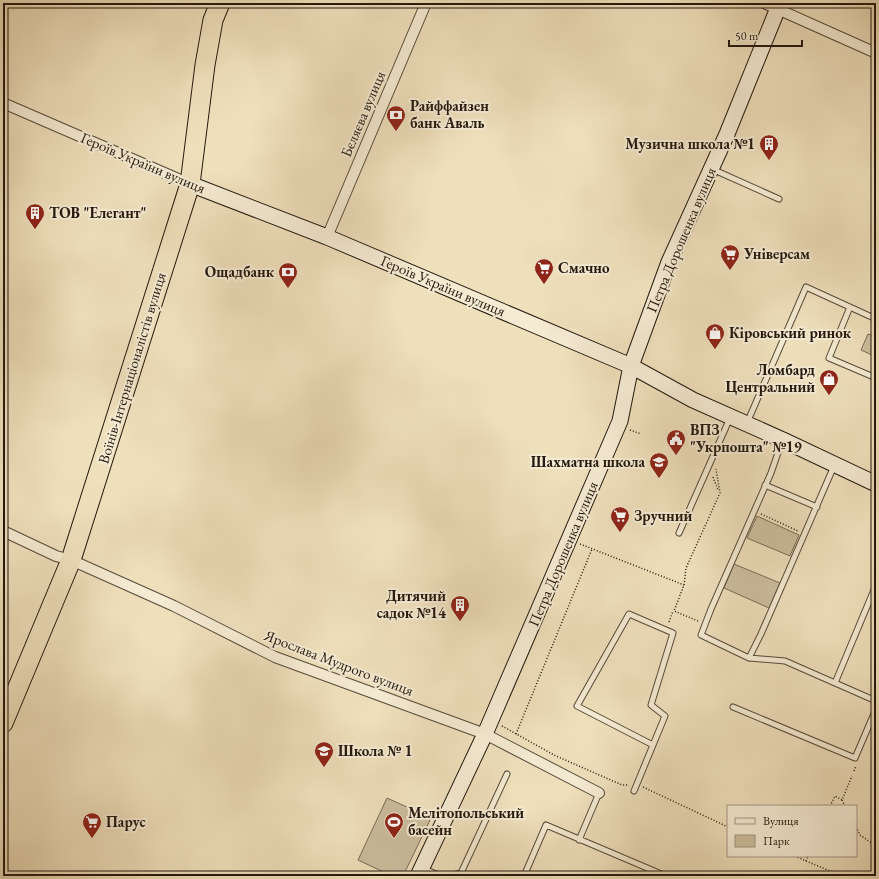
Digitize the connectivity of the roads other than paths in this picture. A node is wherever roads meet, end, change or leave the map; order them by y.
1 (220, 3) edge
2 (426, 3) edge
3 (774, 5) edge
4 (876, 53) edge
5 (3, 103) edge
6 (711, 168) junction
7 (190, 184) junction
8 (779, 199) dead end
9 (327, 237) junction
10 (850, 307) junction
11 (876, 318) edge
12 (631, 366) junction
13 (876, 378) edge
14 (731, 417) junction
15 (746, 424) junction
16 (783, 440) junction
17 (834, 465) junction
18 (876, 484) edge
19 (766, 485) junction
20 (817, 507) junction
21 (3, 531) edge
22 (679, 533) dead end
23 (71, 560) junction
24 (876, 586) edge
25 (749, 658) junction
26 (835, 682) junction
27 (876, 701) edge
28 (734, 708) dead end
29 (876, 709) edge
30 (3, 723) edge
31 (485, 734) junction
32 (653, 745) junction
33 (507, 774) dead end
34 (634, 791) dead end
35 (599, 793) joint
36 (579, 840) junction
37 (419, 872) edge
38 (441, 876) edge
39 (448, 876) edge
40 (524, 876) edge
41 (666, 876) edge

1 - 7 highway, Воїнів-Інтернаціоналістів вулиця
2 - 9 street, Бєляєва вулиця
3 - 4 street
3 - 6 street, Петра Дорошенка вулиця
5 - 7 street, Героїв України вулиця
6 - 8 lane
6 - 12 street, Петра Дорошенка вулиця
7 - 9 street, Героїв України вулиця
7 - 23 highway, Воїнів-Інтернаціоналістів вулиця
9 - 12 street, Героїв України вулиця
10 - 11 lane
10 - 13 lane
10 - 15 lane
12 - 14 street, Героїв України вулиця
12 - 31 street, Петра Дорошенка вулиця
14 - 15 street, Героїв України вулиця
14 - 22 lane
15 - 16 street, Героїв України вулиця
16 - 17 street, Героїв України вулиця
16 - 19 lane
17 - 18 street, Героїв України вулиця
17 - 20 lane
19 - 20 lane
19 - 25 lane
20 - 25 lane
21 - 23 street, Ярослава Мудрого вулиця
23 - 30 highway, Воїнів-Інтернаціоналістів вулиця
23 - 31 street, Ярослава Мудрого вулиця
24 - 26 lane
25 - 26 lane
26 - 27 lane
28 - 29 lane
31 - 35 street, Ярослава Мудрого вулиця
31 - 37 street, Петра Дорошенка вулиця
32 - 32 lane
32 - 34 lane
33 - 39 lane
35 - 36 lane
36 - 40 lane
36 - 41 lane
37 - 38 lane

